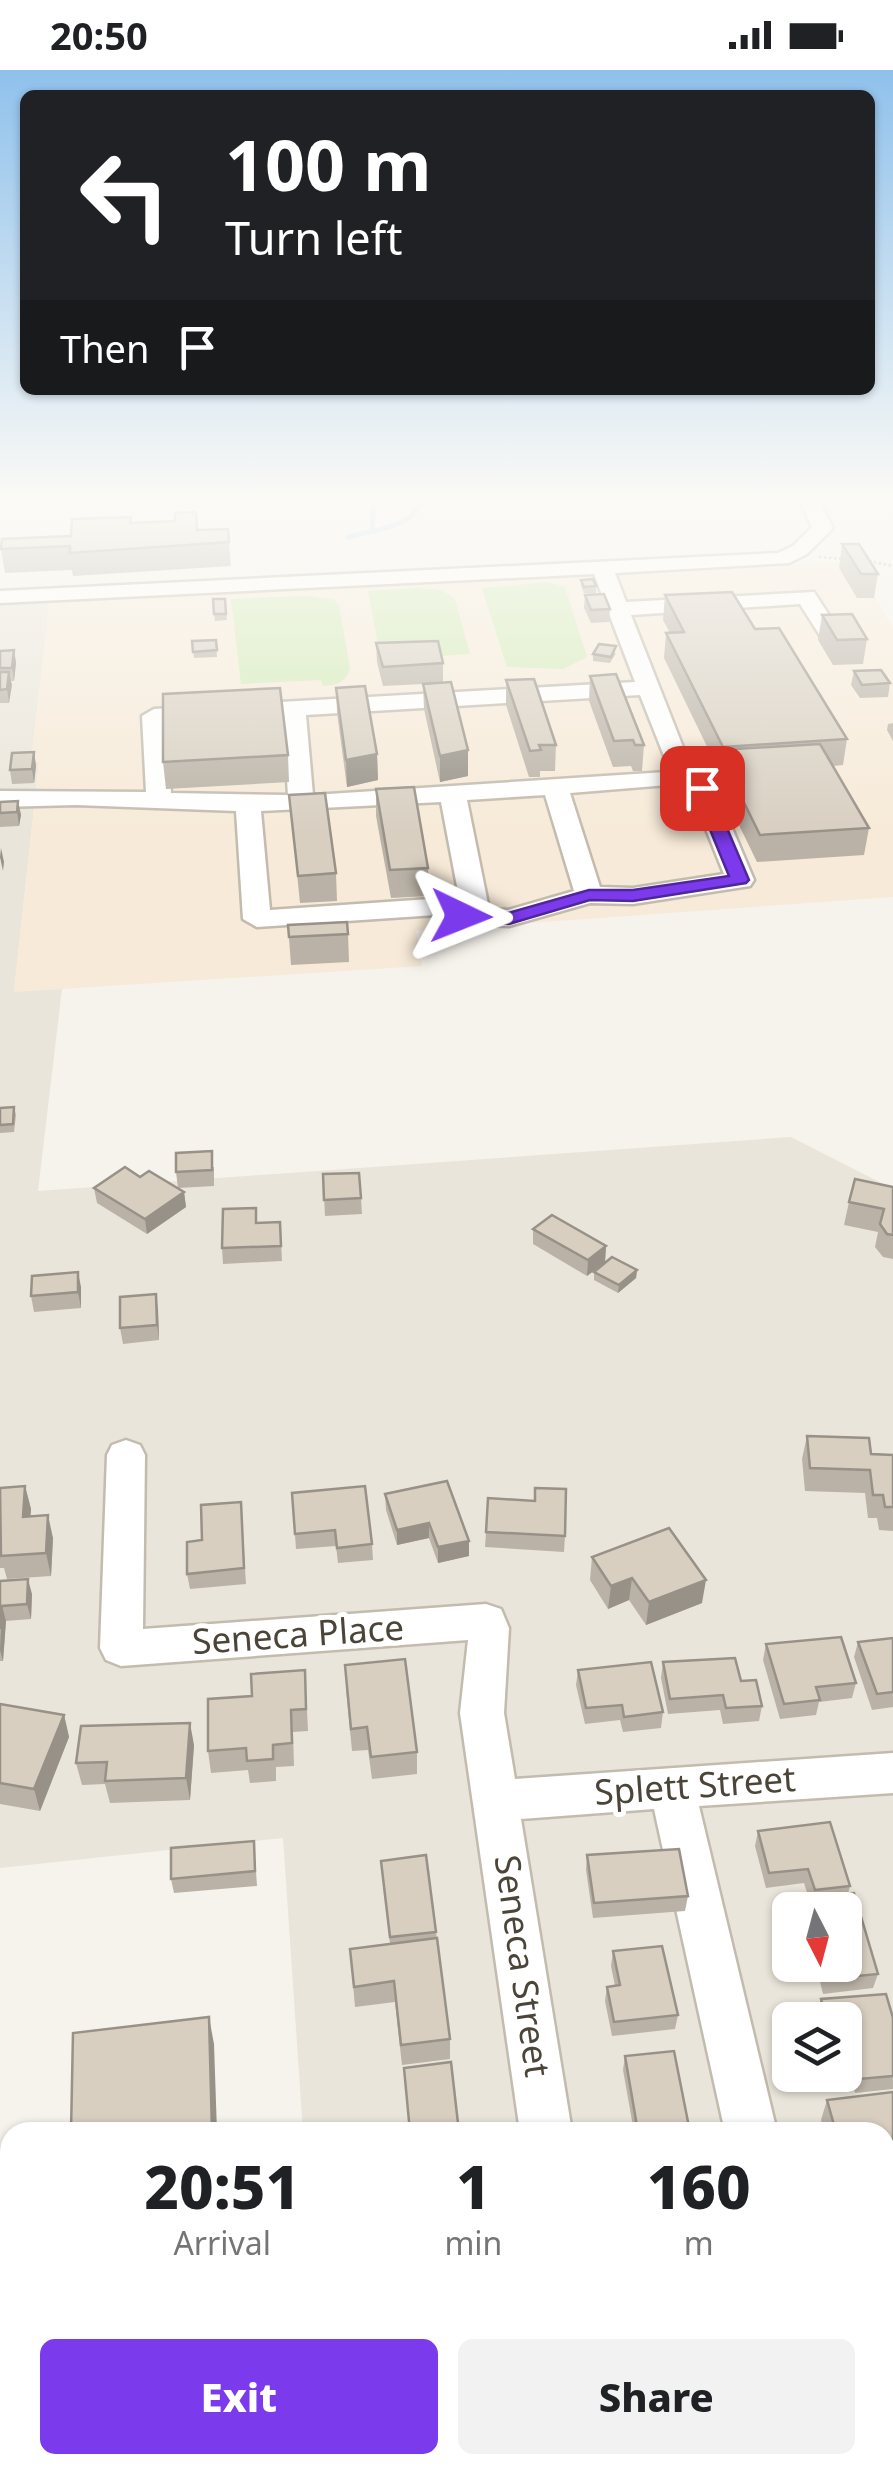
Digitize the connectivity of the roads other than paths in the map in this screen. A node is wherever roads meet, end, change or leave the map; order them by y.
1 (618, 610) edge
2 (815, 610) edge
3 (832, 636) edge
4 (651, 688) junction
5 (294, 709) junction
6 (680, 773) junction
7 (556, 789) junction
8 (453, 794) junction
9 (159, 798) junction
10 (0, 799) edge
11 (301, 804) junction
12 (248, 805) junction
13 (589, 895) junction
14 (436, 907) junction
15 (126, 1455) dead end
16 (893, 1773) edge
17 (672, 1788) junction
18 (498, 1800) junction
19 (545, 2122) edge
20 (750, 2122) edge

1 - 4 street
2 - 3 street
4 - 5 street
4 - 6 street
5 - 9 street
5 - 11 street
6 - 7 street
6 - 13 street
7 - 8 street
7 - 13 street
8 - 11 street
8 - 14 street
9 - 10 street
9 - 12 street
11 - 12 street
12 - 14 street
13 - 14 street
15 - 18 street, Seneca Place
16 - 17 street, Splett Street
17 - 18 street, Splett Street
17 - 20 street
18 - 19 street, Seneca Street

